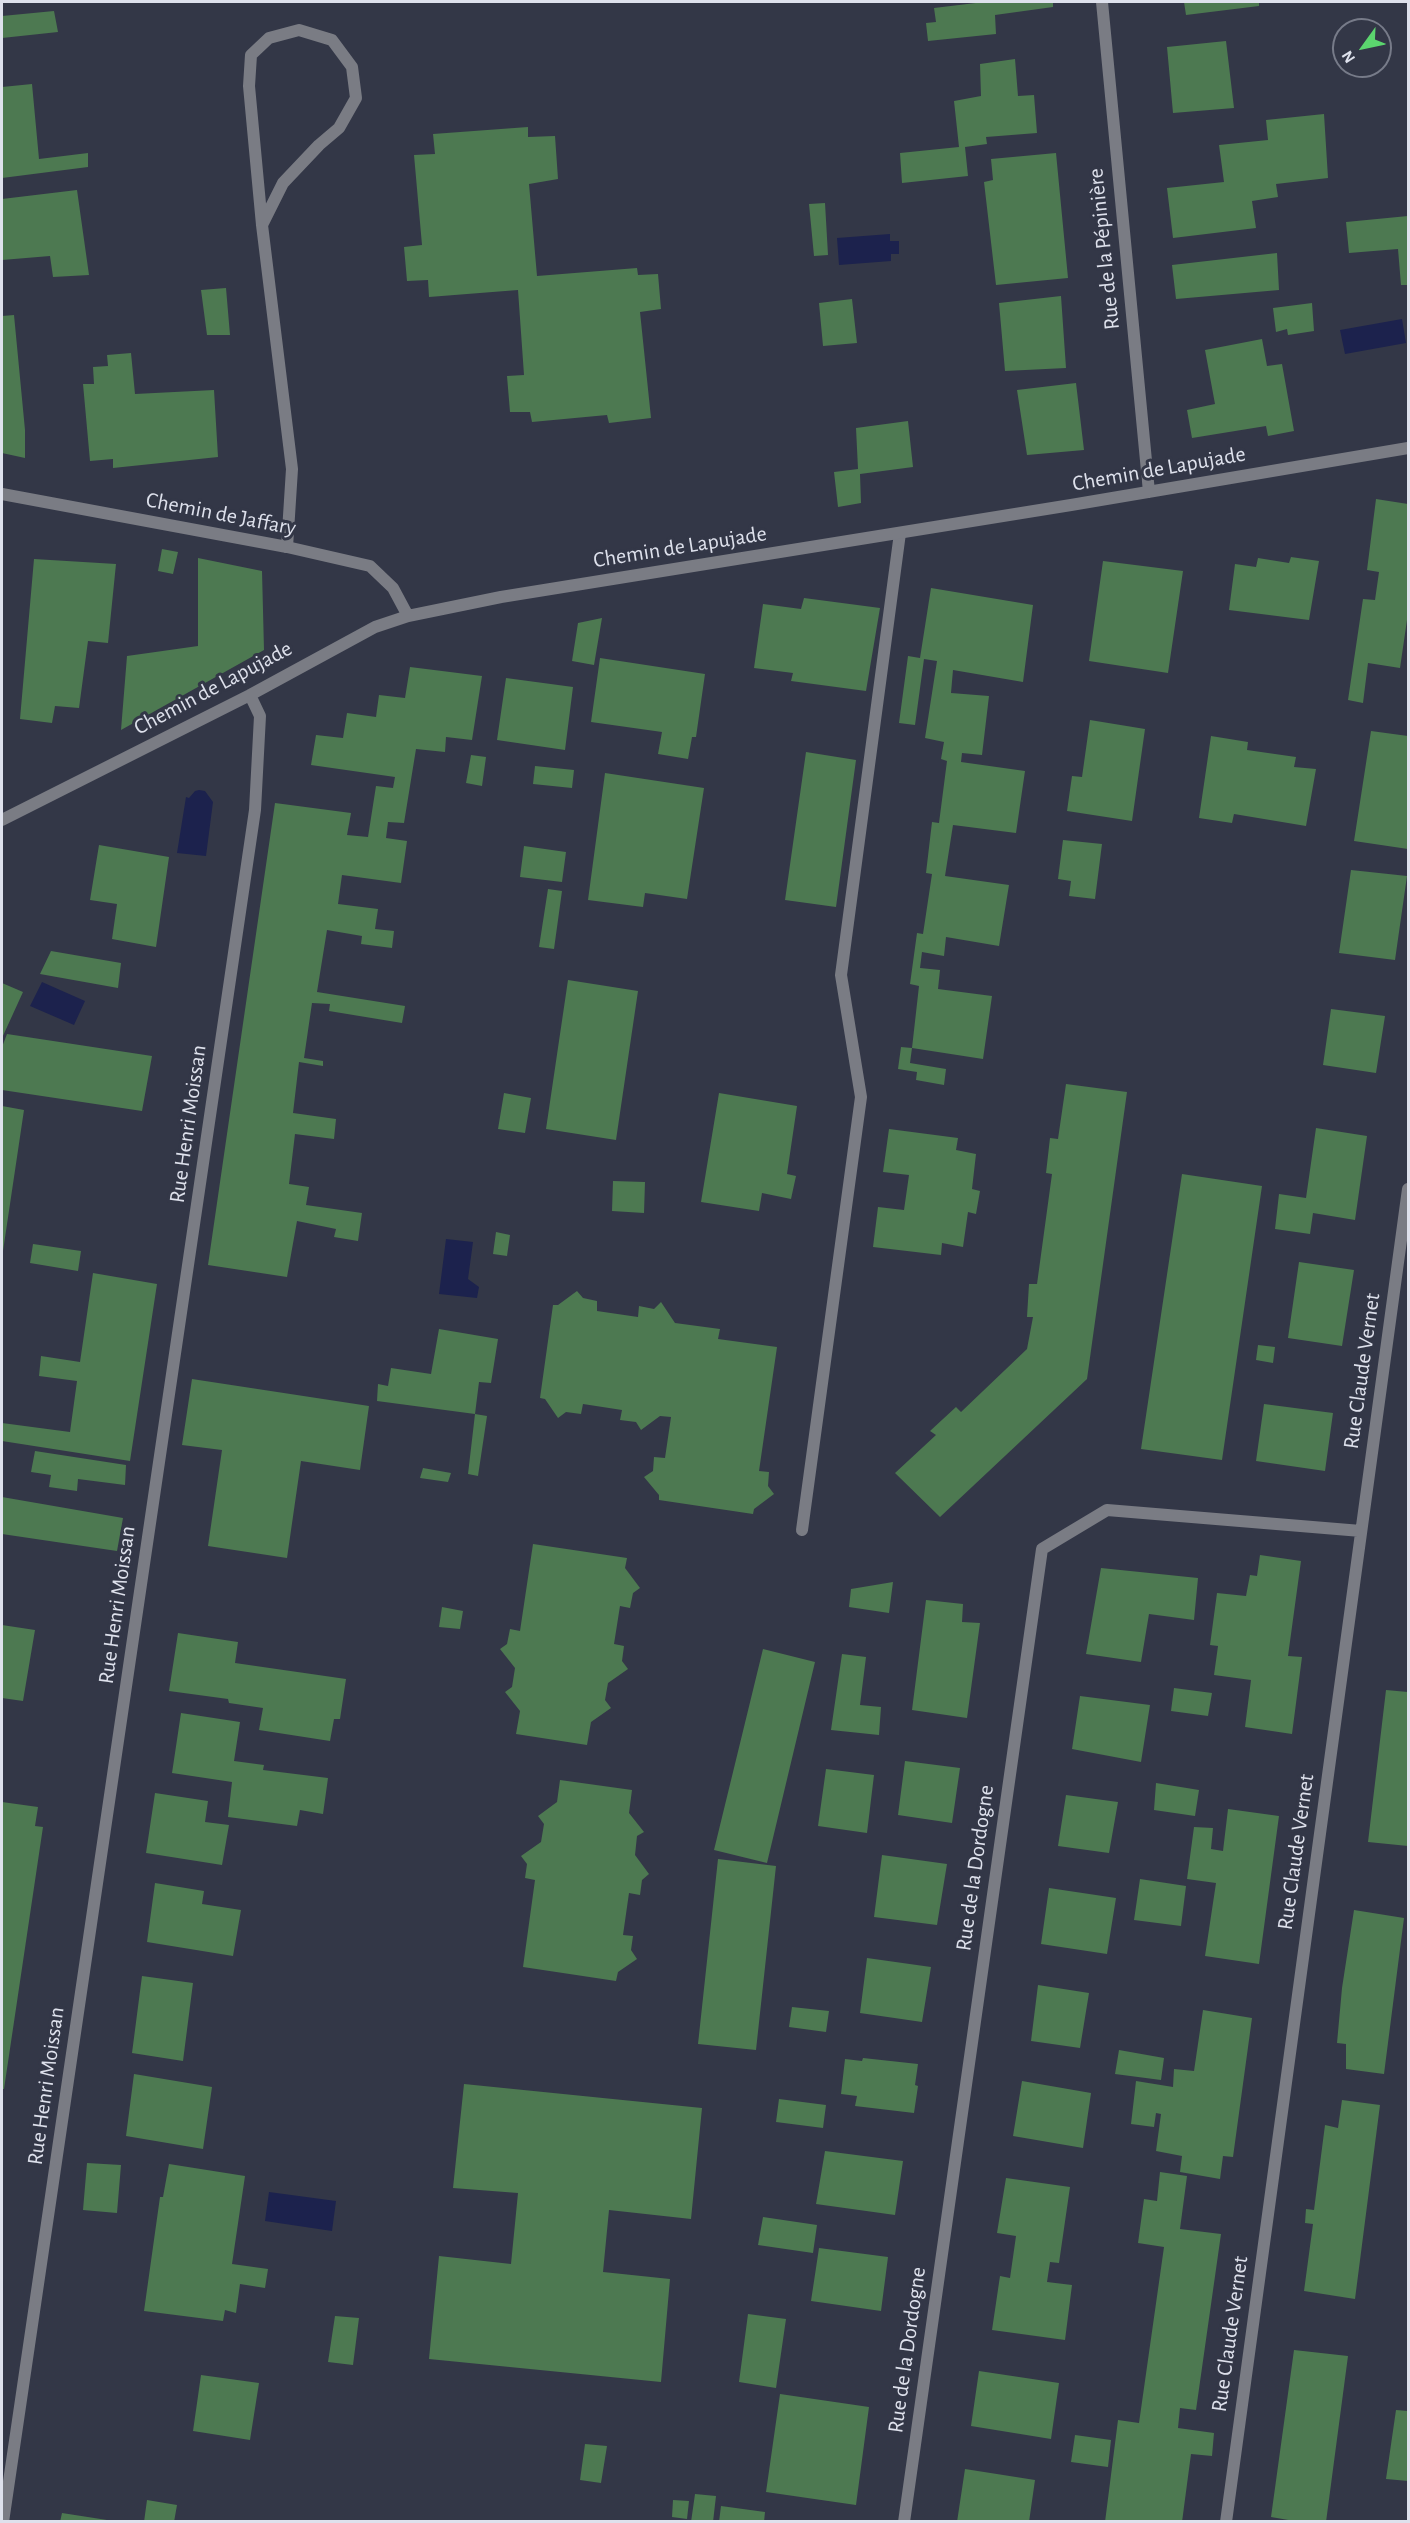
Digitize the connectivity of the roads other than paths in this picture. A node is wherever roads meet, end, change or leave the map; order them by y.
1 (1102, 2) edge
2 (262, 225) junction
3 (1408, 448) edge
4 (1149, 492) junction
5 (2, 494) edge
6 (900, 533) junction
7 (287, 547) junction
8 (408, 616) junction
9 (250, 695) junction
10 (2, 820) edge
11 (1408, 1189) edge
12 (802, 1530) dead end
13 (1361, 1531) junction
14 (3, 2522) edge
15 (904, 2522) edge
16 (1226, 2522) edge

1 - 4 street, Rue de la Pépinière
2 - 2 street
2 - 7 street
3 - 4 street, Chemin de Lapujade
4 - 6 street, Chemin de Lapujade
5 - 7 street, Chemin de Jaffary
6 - 8 street, Chemin de Lapujade
6 - 12 street
7 - 8 street, Chemin de Jaffary
8 - 9 street, Chemin de Lapujade
9 - 10 street, Chemin de Lapujade
9 - 14 street, Rue Henri Moissan
11 - 13 street, Rue Claude Vernet
13 - 15 street, Rue de la Dordogne
13 - 16 street, Rue Claude Vernet

